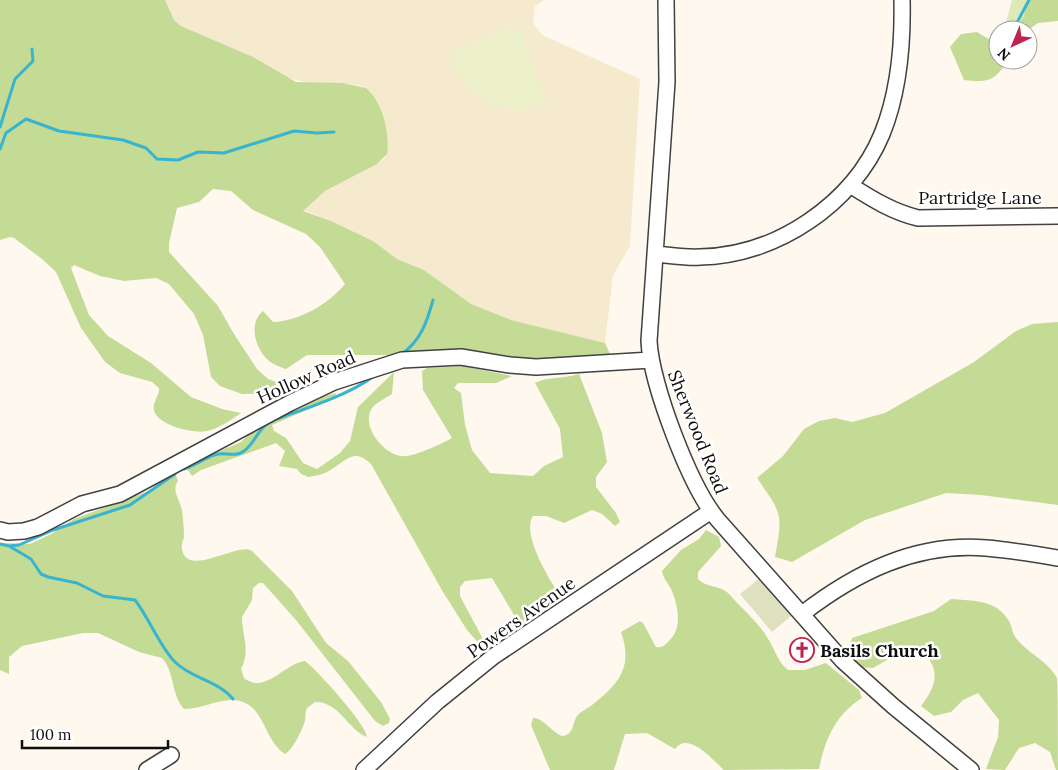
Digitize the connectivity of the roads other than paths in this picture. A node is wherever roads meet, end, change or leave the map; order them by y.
1 (666, 0) edge
2 (902, 0) edge
3 (850, 186) junction
4 (1058, 216) edge
5 (655, 254) junction
6 (650, 360) junction
7 (711, 511) junction
8 (0, 530) edge
9 (1058, 558) edge
10 (802, 614) junction
11 (171, 755) dead end
12 (147, 770) edge
13 (364, 770) edge
14 (970, 770) edge

1 - 5 street, Sherwood Road
2 - 3 street
3 - 4 street, Partridge Lane
3 - 5 street
5 - 6 street, Sherwood Road
6 - 7 street, Sherwood Road
6 - 8 street, Hollow Road
7 - 10 street, Sherwood Road
7 - 13 street, Powers Avenue
9 - 10 street
10 - 14 street, Sherwood Road
11 - 12 street

